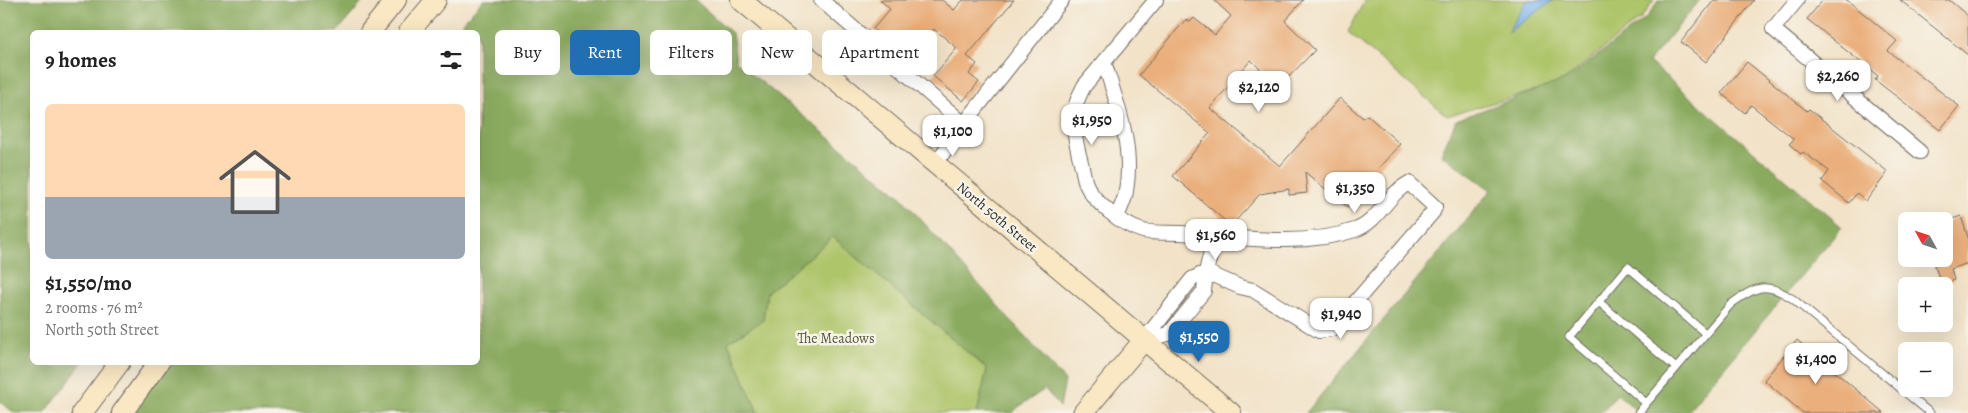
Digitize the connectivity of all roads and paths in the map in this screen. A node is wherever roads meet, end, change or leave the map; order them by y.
1 (396, 0) edge
2 (436, 0) edge
3 (741, 0) edge
4 (821, 0) edge
5 (1062, 0) edge
6 (1156, 0) edge
7 (1797, 0) edge
8 (372, 30) edge
9 (411, 30) edge
10 (1104, 62) junction
11 (964, 124) junction
12 (1920, 152) dead end
13 (935, 164) junction
14 (1116, 217) junction
15 (1215, 235) junction
16 (1206, 272) junction
17 (1599, 302) junction
18 (1705, 333) junction
19 (1144, 340) junction
20 (118, 365) edge
21 (157, 365) edge
22 (1676, 368) junction
23 (1646, 403) junction
24 (82, 413) edge
25 (122, 413) edge
26 (1083, 413) edge
27 (1232, 413) edge
28 (1638, 413) edge
29 (1930, 413) edge

1 - 8 street
2 - 9 street
3 - 13 street, North 50th Street
4 - 11 street
5 - 11 street
6 - 10 street
7 - 12 street
10 - 14 street
10 - 14 street
11 - 13 street
13 - 19 street, North 50th Street
14 - 15 street
15 - 16 street
15 - 16 street
16 - 19 street
17 - 18 lane
17 - 22 lane
17 - 23 lane
18 - 22 lane
18 - 29 lane
19 - 26 street
19 - 27 street, North 50th Street
20 - 24 street
21 - 25 street
22 - 23 lane
23 - 28 lane

